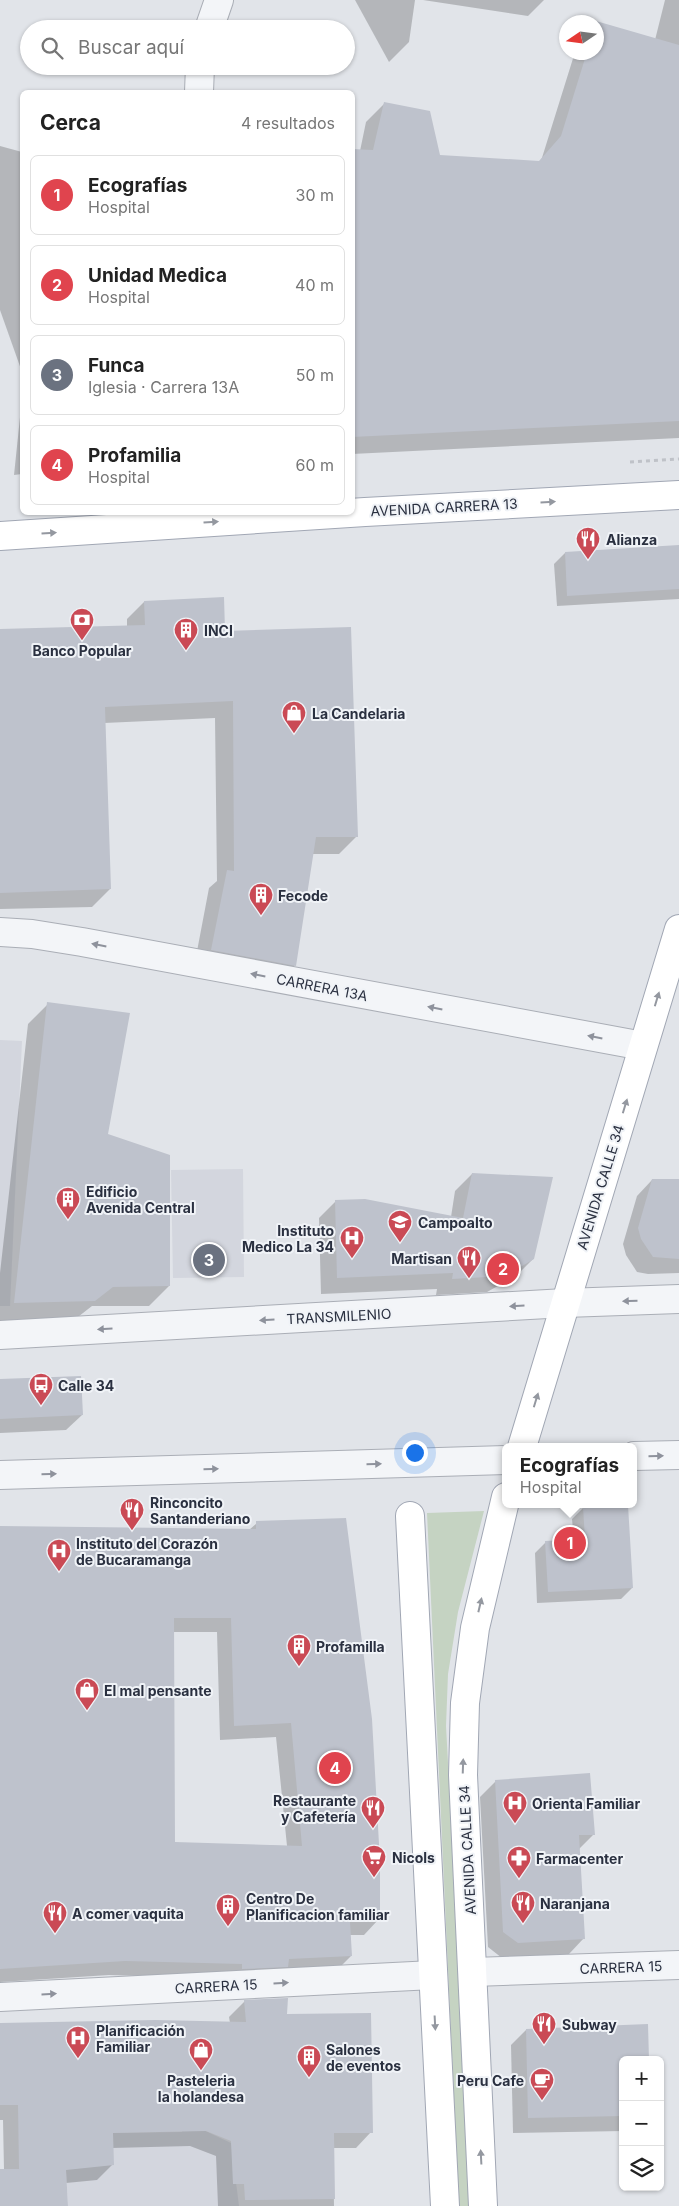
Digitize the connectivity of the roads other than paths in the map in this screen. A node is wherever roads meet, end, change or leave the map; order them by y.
1 (219, 0) edge
2 (212, 20) edge
3 (200, 75) edge
4 (199, 90) edge
5 (679, 494) edge
6 (355, 510) edge
7 (259, 515) edge
8 (0, 536) edge
9 (679, 928) edge
10 (0, 932) edge
11 (643, 1046) junction
12 (679, 1299) edge
13 (565, 1303) junction
14 (0, 1335) edge
15 (523, 1443) edge
16 (679, 1455) edge
17 (637, 1456) edge
18 (502, 1460) edge
19 (0, 1475) edge
20 (503, 1508) edge
21 (410, 1516) dead end
22 (679, 1965) edge
23 (473, 1972) junction
24 (433, 1975) junction
25 (0, 1997) edge
26 (445, 2206) edge
27 (483, 2206) edge

1 - 2 street
3 - 4 street
6 -> 5 main road, AVENIDA CARRERA 13
8 -> 7 main road, AVENIDA CARRERA 13
11 -> 9 main road, AVENIDA CALLE 34
11 -> 10 street, CARRERA 13A
13 -> 11 main road, AVENIDA CALLE 34
12 -> 13 street, TRANSMILENIO
13 -> 14 street, TRANSMILENIO
15 -> 13 main road, AVENIDA CALLE 34
17 -> 16 street
19 -> 18 street
23 -> 20 main road, AVENIDA CALLE 34
21 - 24 main road
22 - 23 street, CARRERA 15
27 -> 23 main road, AVENIDA CALLE 34
25 -> 24 street, CARRERA 15
24 -> 26 main road

